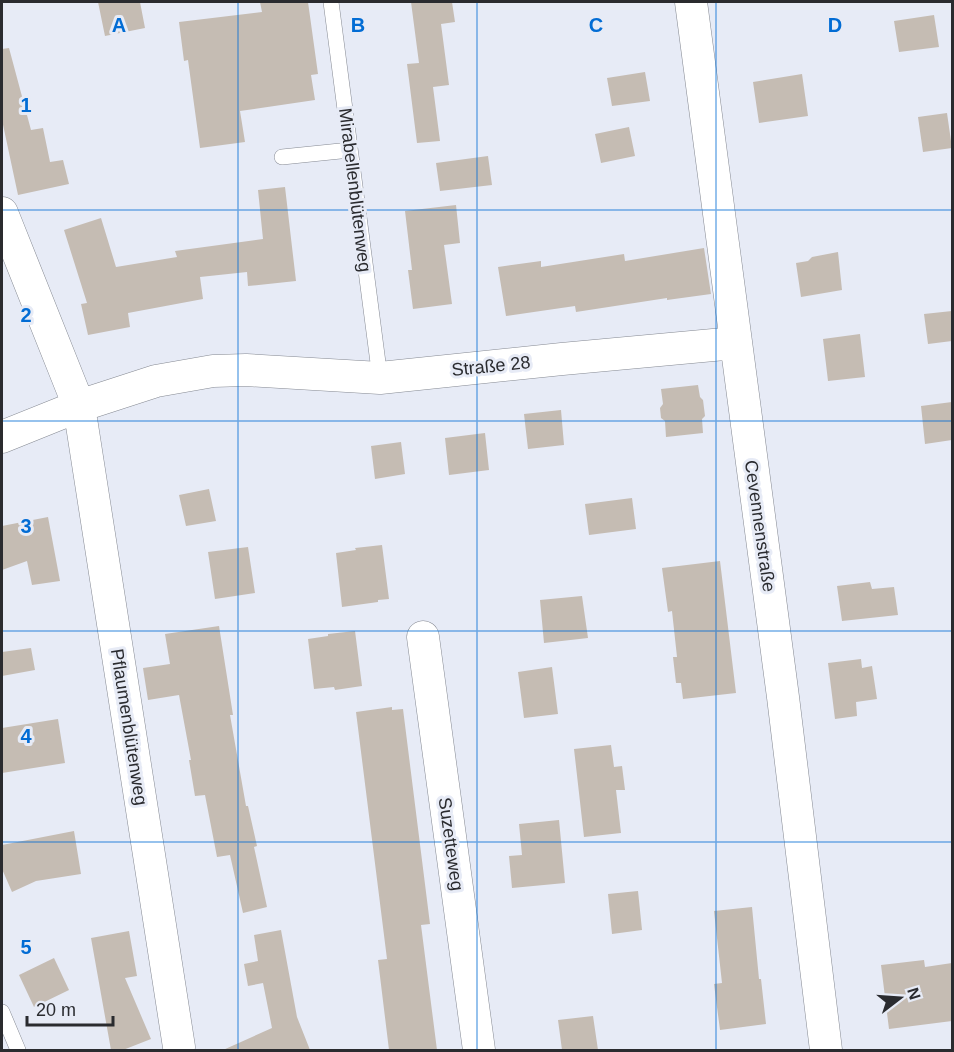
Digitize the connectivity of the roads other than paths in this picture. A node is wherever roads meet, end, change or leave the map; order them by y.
1 (331, 2) edge
2 (691, 2) edge
3 (350, 150) junction
4 (282, 157) dead end
5 (2, 213) edge
6 (735, 343) junction
7 (380, 378) junction
8 (79, 406) junction
9 (2, 437) edge
10 (423, 637) dead end
11 (2, 1012) edge
12 (176, 1049) edge
13 (18, 1050) edge
14 (479, 1050) edge
15 (826, 1050) edge

1 - 3 lane, Mirabellenblütenweg
2 - 6 street, Cevennenstraße
3 - 4 lane
3 - 7 lane, Mirabellenblütenweg
5 - 8 street, Pflaumenblütenweg
6 - 7 street, Straße 28
6 - 15 street, Cevennenstraße
7 - 8 street, Straße 28
8 - 9 street
8 - 12 street, Pflaumenblütenweg
10 - 14 street, Suzetteweg
11 - 13 lane

